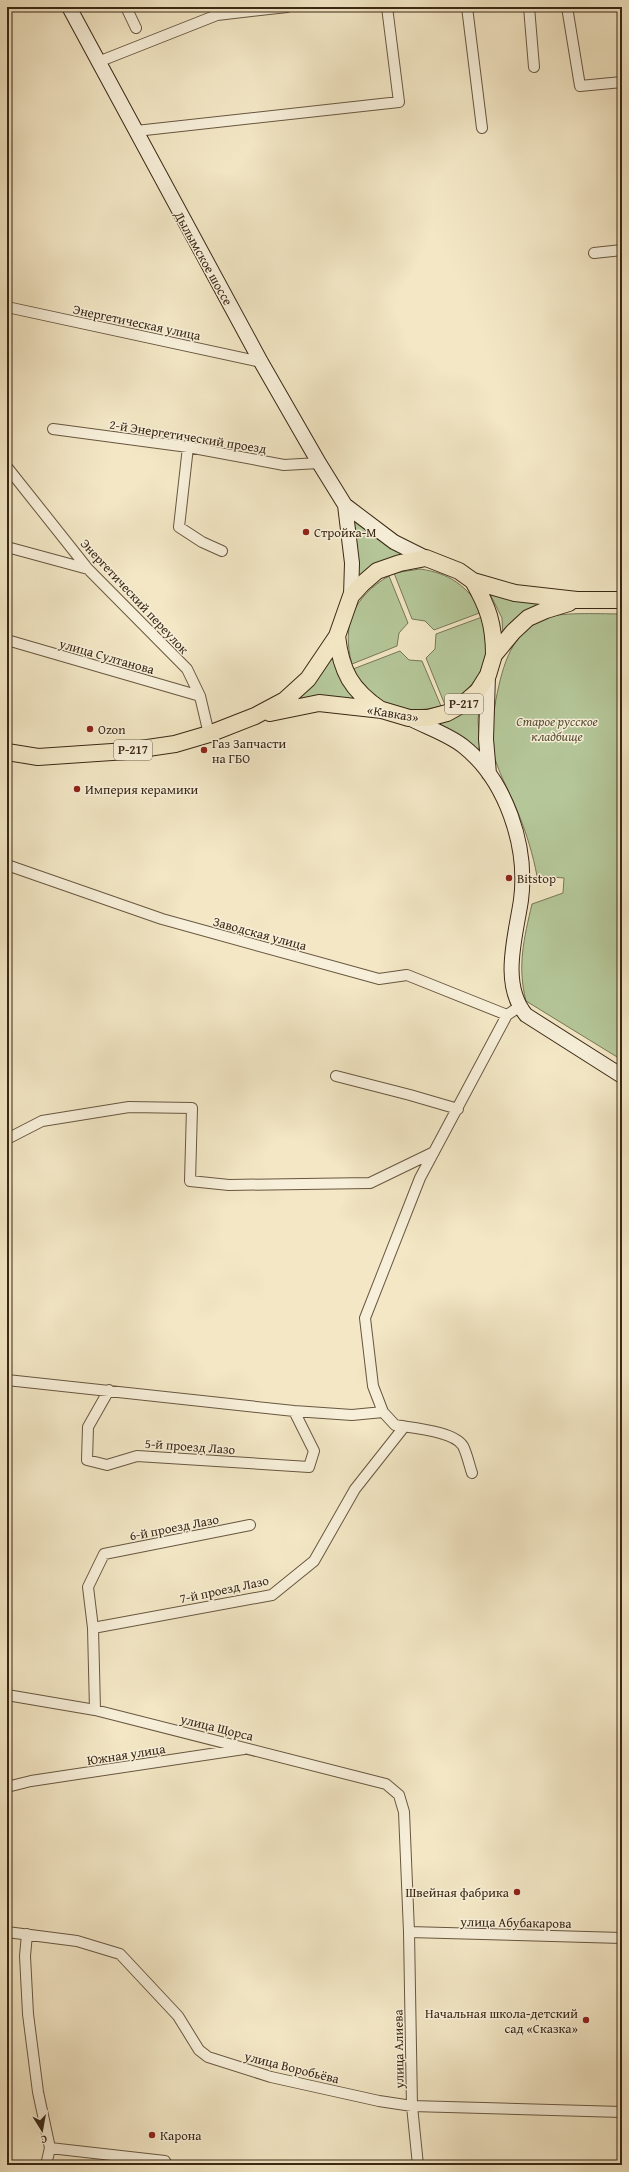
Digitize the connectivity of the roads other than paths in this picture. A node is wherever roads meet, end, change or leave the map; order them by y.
1 (69, 7) edge
2 (126, 7) edge
3 (287, 7) edge
4 (387, 7) edge
5 (467, 7) edge
6 (529, 7) edge
7 (567, 7) edge
8 (216, 11) edge
9 (136, 28) dead end
10 (98, 62) junction
11 (534, 67) dead end
12 (622, 82) edge
13 (482, 128) dead end
14 (136, 131) junction
15 (622, 250) edge
16 (594, 253) dead end
17 (7, 307) edge
18 (261, 362) junction
19 (53, 429) dead end
20 (188, 447) junction
21 (319, 464) junction
22 (7, 467) edge
23 (345, 505) junction
24 (7, 547) edge
25 (222, 551) dead end
26 (426, 558) junction
27 (88, 569) junction
28 (473, 581) junction
29 (351, 596) junction
30 (577, 600) junction
31 (622, 600) edge
32 (337, 636) junction
33 (7, 640) edge
34 (494, 655) junction
35 (488, 675) junction
36 (200, 696) junction
37 (382, 710) junction
38 (255, 716) junction
39 (409, 718) junction
40 (209, 734) junction
41 (7, 752) edge
42 (489, 774) junction
43 (7, 864) edge
44 (520, 1007) junction
45 (507, 1015) junction
46 (336, 1076) dead end
47 (622, 1076) edge
48 (458, 1109) junction
49 (7, 1139) edge
50 (432, 1153) junction
51 (7, 1380) edge
52 (109, 1390) junction
53 (294, 1411) junction
54 (384, 1412) junction
55 (404, 1427) junction
56 (472, 1473) dead end
57 (250, 1525) dead end
58 (93, 1628) junction
59 (7, 1695) edge
60 (95, 1710) junction
61 (250, 1749) junction
62 (7, 1786) edge
63 (7, 1932) edge
64 (409, 1932) junction
65 (27, 1934) junction
66 (622, 1938) edge
67 (412, 2106) junction
68 (622, 2112) edge
69 (50, 2148) junction
70 (46, 2165) edge
71 (167, 2165) edge
72 (418, 2165) edge

1 - 10 main road, Дылымское шоссе
2 - 9 street
3 - 8 street
4 - 14 street
5 - 13 street
6 - 11 street
7 - 12 street
8 - 10 street
10 - 14 main road, Дылымское шоссе
14 - 18 main road, Дылымское шоссе
15 - 16 street
17 - 18 street, Энергетическая улица
18 - 21 main road, Дылымское шоссе
19 - 20 street, 2-й Энергетический проезд
20 - 21 street, 2-й Энергетический проезд
20 - 25 street
21 - 23 main road, Дылымское шоссе
22 - 27 street, Энергетический переулок
23 - 26 main road, Р-217
23 - 29 main road, Р-217
24 - 27 street
26 - 28 highway, Р-217
26 - 29 highway, Р-217
27 - 36 street, Энергетический переулок
28 - 30 highway, Р-217
28 - 34 highway, Р-217
29 - 32 highway, Р-217
30 - 31 highway, Р-217
30 - 34 highway, «Кавказ» / Р-217
32 - 37 highway, Р-217
32 - 38 highway, Р-217
33 - 36 street, улица Султанова
34 - 35 highway, «Кавказ» / Р-217
35 - 39 highway, «Кавказ» / Р-217
35 - 42 main road, Р-217
36 - 40 street, Энергетический переулок
37 - 38 highway, «Кавказ» / Р-217
37 - 39 highway, «Кавказ» / Р-217
38 - 40 highway, Р-217
39 - 42 main road, Р-217
40 - 41 highway, Р-217
42 - 44 main road
43 - 45 street, Заводская улица
44 - 45 street
44 - 47 main road
45 - 48 street
46 - 48 street
48 - 50 street
49 - 50 street
50 - 54 street
51 - 52 street
52 - 53 street
52 - 53 street, 5-й проезд Лазо
53 - 54 street
54 - 55 street
55 - 56 street
55 - 58 street, 7-й проезд Лазо
57 - 58 street, 6-й проезд Лазо
58 - 60 street
59 - 60 street, улица Щорса
60 - 61 street, улица Щорса
61 - 62 street, Южная улица
61 - 64 street, улица Щорса
63 - 65 street, улица Воробьёва
64 - 66 street, улица Абубакарова
64 - 67 street, улица Алиева
65 - 67 street, улица Воробьёва
65 - 69 street
67 - 68 street, улица Воробьёва
67 - 72 street, улица Алиева
69 - 70 street
69 - 71 street

